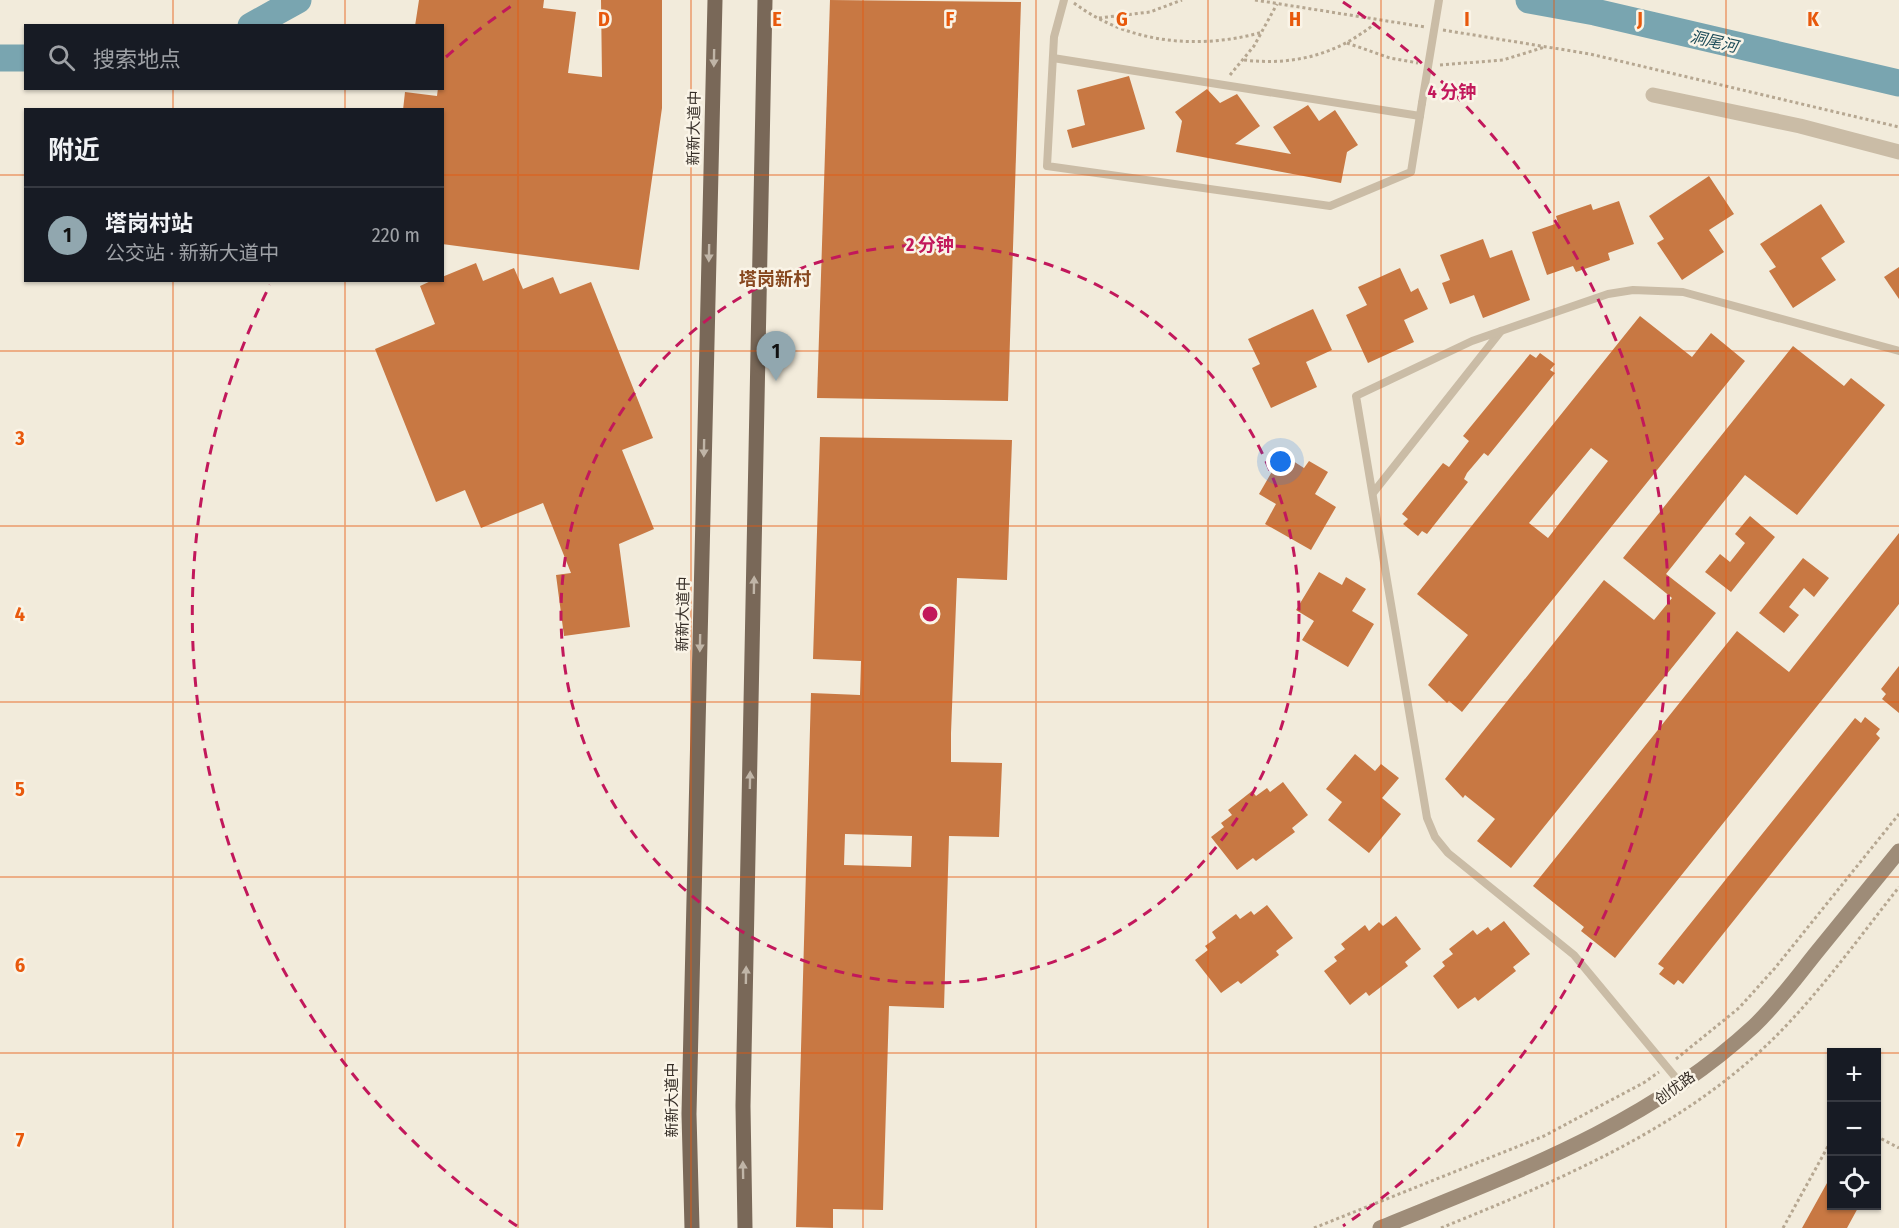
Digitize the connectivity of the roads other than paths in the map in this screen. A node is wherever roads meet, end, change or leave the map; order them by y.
1 (715, 0) edge
2 (765, 0) edge
3 (1064, 0) edge
4 (1439, 0) edge
5 (1053, 58) junction
6 (1653, 95) dead end
7 (1420, 116) junction
8 (1899, 152) edge
9 (1502, 330) junction
10 (1899, 351) edge
11 (1373, 493) junction
12 (1899, 850) edge
13 (1681, 1084) junction
14 (692, 1228) edge
15 (745, 1228) edge
16 (1380, 1228) edge

1 -> 14 main road, 新新大道中
15 -> 2 main road
3 - 5 lane
4 - 7 lane, bridge
5 - 7 lane
5 - 7 lane
6 - 8 street
9 - 10 lane
9 - 11 lane
9 - 11 lane
11 - 13 lane
12 - 13 street, 创优路
13 - 16 street, 创优路

